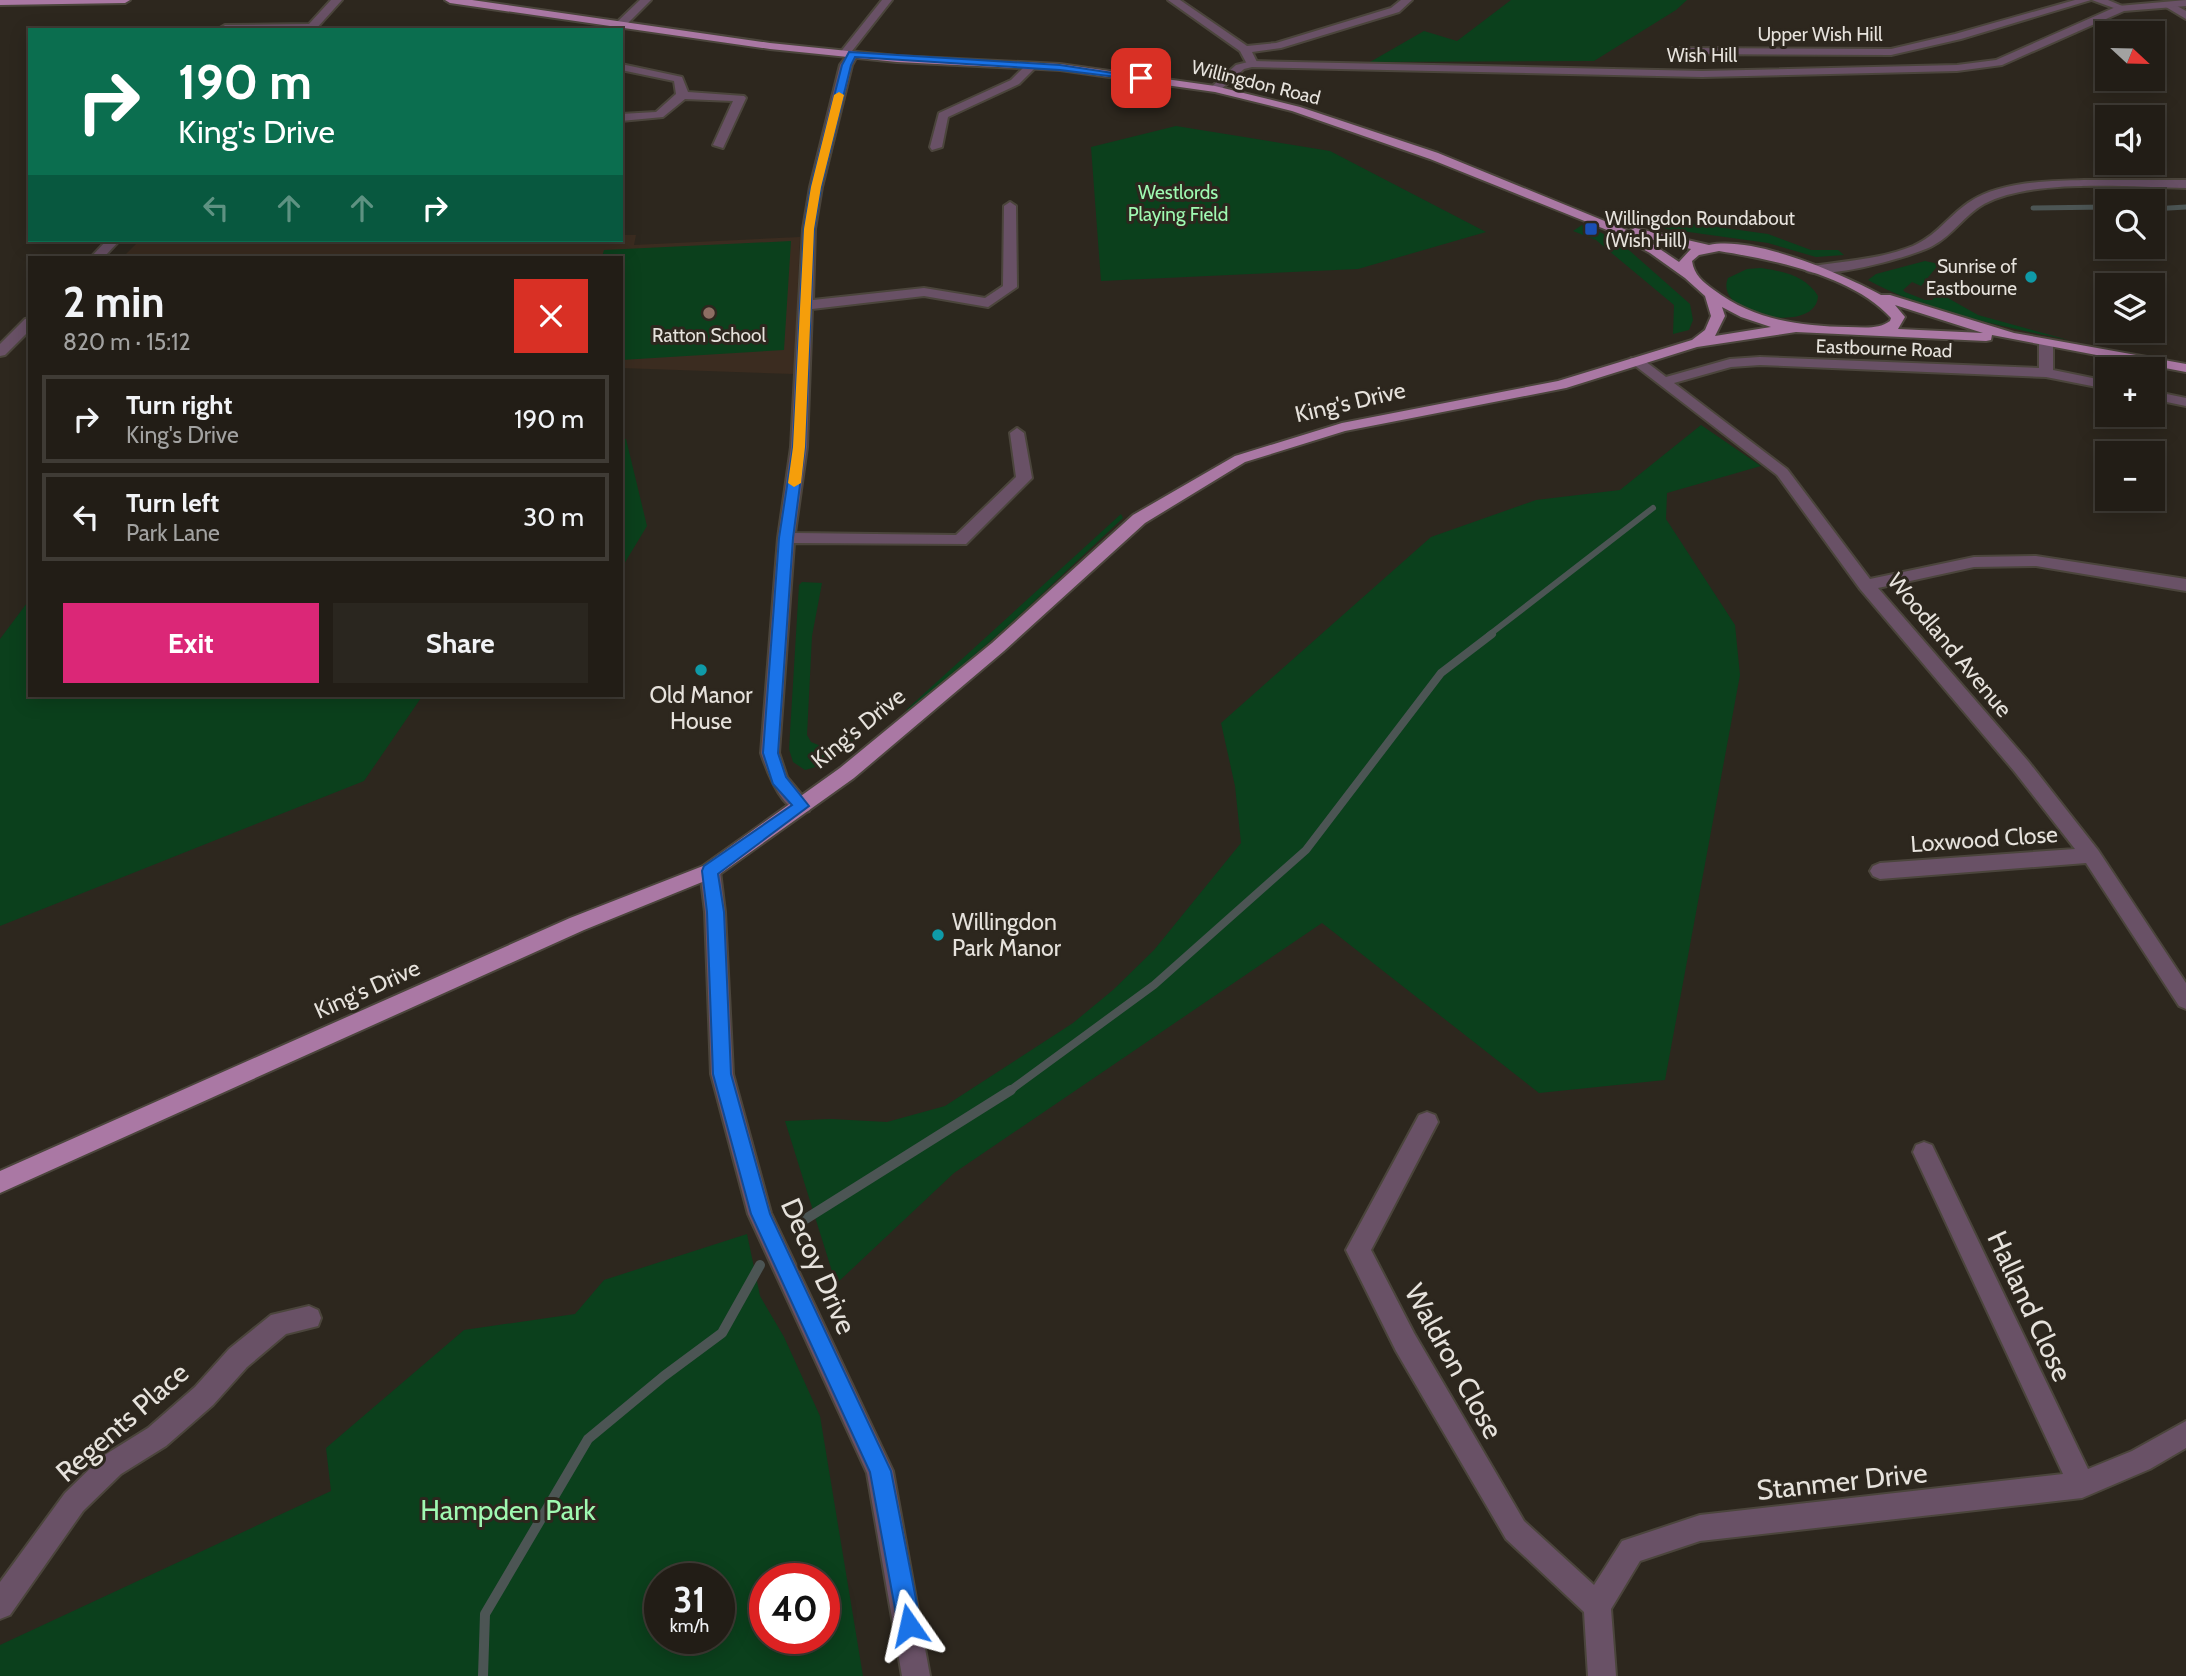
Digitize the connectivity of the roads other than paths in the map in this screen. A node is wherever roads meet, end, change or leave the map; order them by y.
1 (125, 0) edge
2 (337, 0) edge
3 (450, 0) edge
4 (646, 0) edge
5 (887, 0) edge
6 (1173, 0) edge
7 (1407, 0) edge
8 (2086, 0) edge
9 (2096, 0) edge
10 (0, 2) edge
11 (2186, 3) edge
12 (2170, 5) junction
13 (2122, 8) junction
14 (2186, 16) edge
15 (620, 25) junction
16 (312, 28) edge
17 (1245, 49) junction
18 (1674, 51) dead end
19 (848, 54) junction
20 (1252, 64) junction
21 (1031, 66) junction
22 (623, 67) edge
23 (1215, 89) junction
24 (682, 95) junction
25 (623, 118) edge
26 (719, 145) dead end
27 (936, 146) dead end
28 (2186, 184) edge
29 (1010, 206) dead end
30 (1617, 229) junction
31 (112, 242) edge
32 (1705, 248) junction
33 (97, 256) edge
34 (1860, 262) junction
35 (1812, 270) junction
36 (1688, 274) junction
37 (1852, 286) junction
38 (1711, 294) junction
39 (1870, 294) junction
40 (807, 305) junction
41 (28, 325) edge
42 (1795, 328) junction
43 (1872, 331) junction
44 (2012, 337) junction
45 (1695, 343) junction
46 (2046, 344) junction
47 (0, 351) edge
48 (1636, 361) junction
49 (2186, 368) edge
50 (2046, 373) junction
51 (1662, 382) junction
52 (2095, 383) edge
53 (2165, 398) edge
54 (2186, 402) edge
55 (1017, 433) dead end
56 (786, 538) junction
57 (1866, 585) junction
58 (2186, 585) edge
59 (802, 806) junction
60 (2091, 855) junction
61 (710, 871) junction
62 (1880, 871) dead end
63 (2186, 1000) edge
64 (1427, 1122) dead end
65 (1924, 1152) dead end
66 (0, 1182) edge
67 (309, 1318) dead end
68 (2186, 1434) edge
69 (2081, 1485) junction
70 (0, 1605) edge
71 (1597, 1606) junction
72 (916, 1676) edge
73 (1602, 1676) edge

1 - 10 main road
2 - 16 street
3 - 15 main road, Willingdon Road
4 - 15 street
5 - 19 street
6 - 17 street
7 - 17 street
8 - 18 street, Upper Wish Hill
9 - 13 street
11 - 12 street, Wish Hill
12 - 13 street, Wish Hill
12 - 14 street
13 - 20 street, Wish Hill
15 - 19 main road, Willingdon Road
17 - 20 street
19 - 21 main road, Willingdon Road
19 - 40 street
20 - 23 street
21 - 23 main road, Willingdon Road
21 - 27 street
22 - 24 street
23 - 30 main road, Willingdon Road
24 - 25 street
24 - 26 street
28 - 34 street
29 - 40 street
30 - 32 main road, Willingdon Road
30 - 36 main road, Willingdon Road
31 - 33 street
32 - 35 main road, Willingdon Road
32 - 36 main road
34 - 35 street
34 - 37 street
35 - 37 main road, Willingdon Road
36 - 38 main road, Willingdon Road
37 - 39 main road, Willingdon Road
38 - 42 main road, Willingdon Road
38 - 45 main road
39 - 43 main road
39 - 44 main road
40 - 56 street
41 - 47 street
42 - 43 main road
42 - 45 main road, King's Drive
43 - 44 main road
44 - 46 main road
45 - 48 main road, King's Drive
46 - 49 main road
46 - 50 street
48 - 51 street, Woodland Avenue
48 - 59 main road, King's Drive
50 - 51 street, Eastbourne Road
50 - 52 street, Eastbourne Road
51 - 57 street, Woodland Avenue
53 - 54 street
55 - 56 street
56 - 59 street
57 - 58 street
57 - 60 street, Woodland Avenue
59 - 61 main road, King's Drive
60 - 62 street, Loxwood Close
60 - 63 street, Woodland Avenue
61 - 66 main road, King's Drive
61 - 72 street, Decoy Drive
64 - 71 street, Waldron Close
65 - 69 street, Halland Close
67 - 70 street, Regents Place
68 - 69 street, Stanmer Drive
69 - 71 street, Stanmer Drive
71 - 73 street

